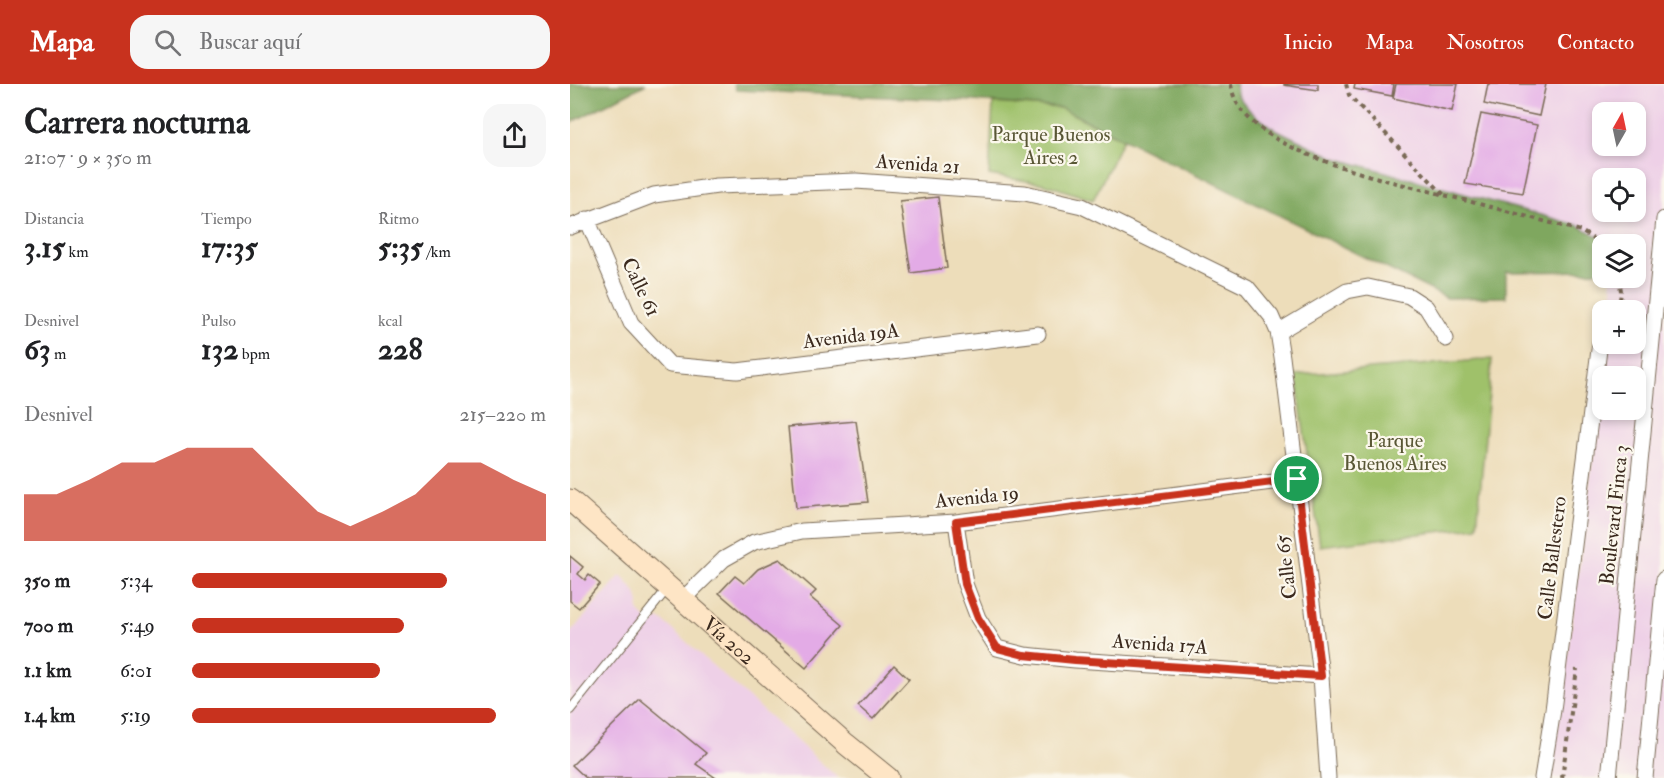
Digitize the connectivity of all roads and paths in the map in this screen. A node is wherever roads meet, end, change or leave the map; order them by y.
1 (1231, 84) edge
2 (1346, 84) edge
3 (1444, 195) junction
4 (587, 219) junction
5 (1664, 219) edge
6 (570, 227) edge
7 (1592, 238) edge
8 (1271, 316) joint
9 (1278, 332) junction
10 (1038, 334) dead end
11 (1446, 339) dead end
12 (1598, 354) edge
13 (670, 365) joint
14 (1297, 479) junction
15 (570, 500) edge
16 (956, 522) junction
17 (1664, 579) edge
18 (675, 594) junction
19 (1321, 676) junction
20 (570, 710) edge
21 (888, 778) edge
22 (1328, 778) edge
23 (1542, 778) edge
24 (1609, 778) edge
25 (1645, 778) edge

1 - 3 path
2 - 3 path
3 - 7 path
4 - 6 street, Avenida 21
4 - 8 street, Avenida 21
4 - 13 street, Calle 61
5 - 24 street, Boulevard Finca 3
8 - 9 street, Calle 65
9 - 11 street
9 - 14 street, Calle 65
10 - 13 street, Avenida 19A
12 - 23 street, Calle Ballestero
14 - 16 street, Avenida 19
14 - 19 street, Calle 65
15 - 18 main road, Vía 202
16 - 18 street, Avenida 19
16 - 19 street, Avenida 17A
17 - 25 street
18 - 20 lane
18 - 21 main road, Vía 202
19 - 22 street, Calle 65

